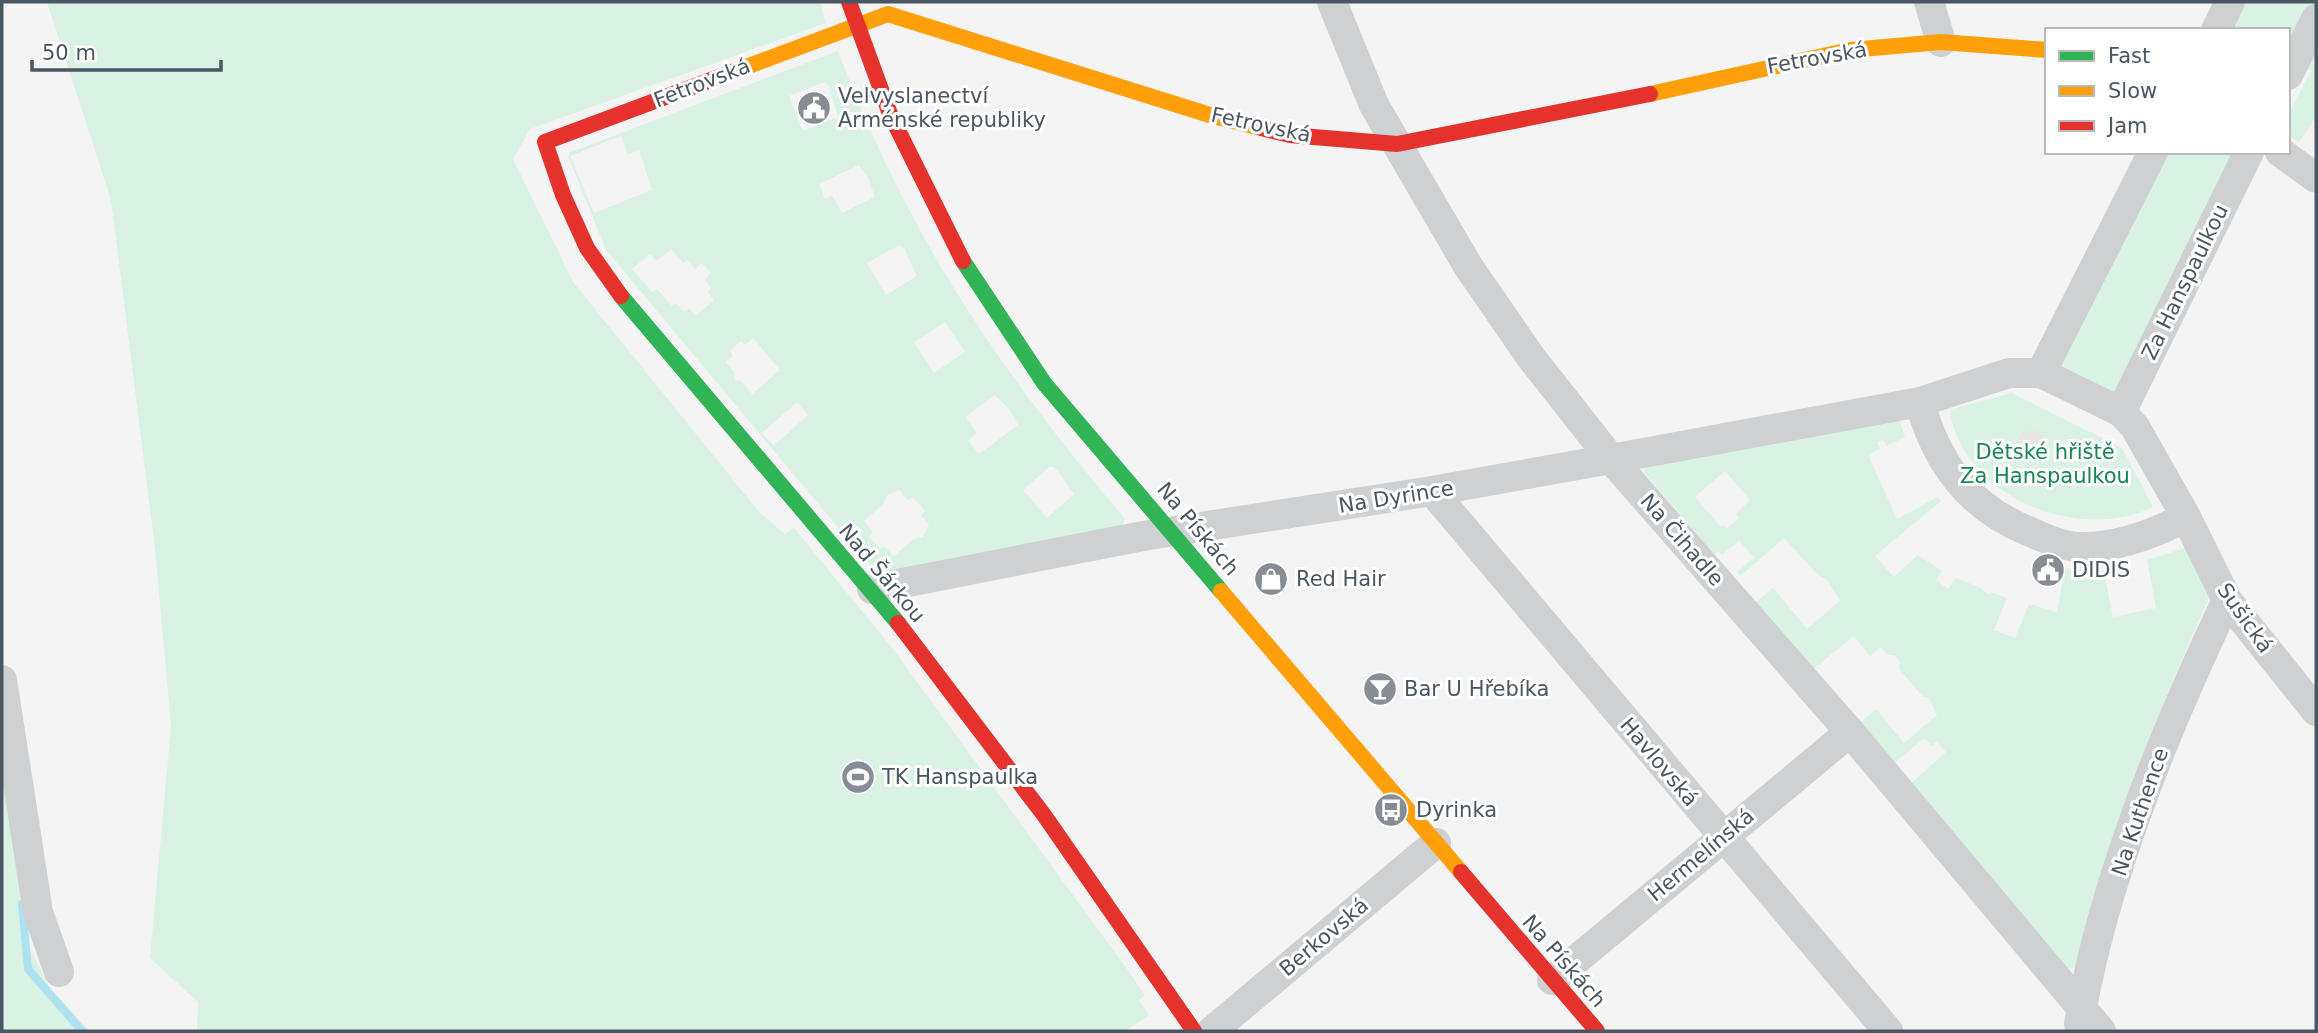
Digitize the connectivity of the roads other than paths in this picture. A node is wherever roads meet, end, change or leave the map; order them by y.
1 (849, 2) edge
2 (1332, 2) edge
3 (1929, 2) edge
4 (2230, 2) edge
5 (2316, 19) edge
6 (856, 26) junction
7 (2217, 28) edge
8 (1941, 42) junction
9 (2045, 50) edge
10 (2290, 71) edge
11 (545, 142) joint
12 (1397, 144) junction
13 (2152, 154) edge
14 (2248, 154) edge
15 (2283, 154) edge
16 (2316, 178) edge
17 (2041, 373) junction
18 (1920, 402) junction
19 (2121, 412) junction
20 (1611, 459) junction
21 (1432, 491) junction
22 (2186, 517) junction
23 (1172, 531) junction
24 (872, 589) junction
25 (2227, 600) junction
26 (2, 680) edge
27 (2316, 711) edge
28 (1850, 732) junction
29 (1722, 837) junction
30 (1436, 843) junction
31 (59, 972) dead end
32 (1552, 980) junction
33 (2086, 1024) edge
34 (1194, 1031) edge
35 (1212, 1031) edge
36 (1597, 1031) edge
37 (1888, 1031) edge

1 - 6 street, Na Pískách
2 - 12 street, Na Čihadle
3 - 8 street
4 - 7 street
5 - 10 street
6 - 11 street, Fetrovská
6 - 12 street, Fetrovská
6 - 23 street, Na Pískách
8 - 9 street, Fetrovská
8 - 12 street, Fetrovská
11 - 24 street, Nad Šárkou
12 - 20 street, Na Čihadle
13 - 17 street
14 - 19 street, Za Hanspaulkou
15 - 16 street
17 - 18 street
17 - 19 street
18 - 20 street, Na Dyrince
18 - 22 street
19 - 22 street
20 - 21 street, Na Dyrince
20 - 28 street, Na Čihadle
21 - 23 street, Na Dyrince
21 - 29 street, Havlovská
22 - 25 street, Sušická
23 - 24 street, Na Dyrince
23 - 30 street, Na Pískách
24 - 34 street, Nad Šárkou
25 - 27 street, Sušická
25 - 33 street, Na Kuthence
26 - 31 street
28 - 29 street, Hermelínská
28 - 33 street, Na Čihadle
29 - 32 street, Hermelínská
29 - 37 street, Havlovská
30 - 32 street, Na Pískách
30 - 35 street, Berkovská
32 - 36 street, Na Pískách

